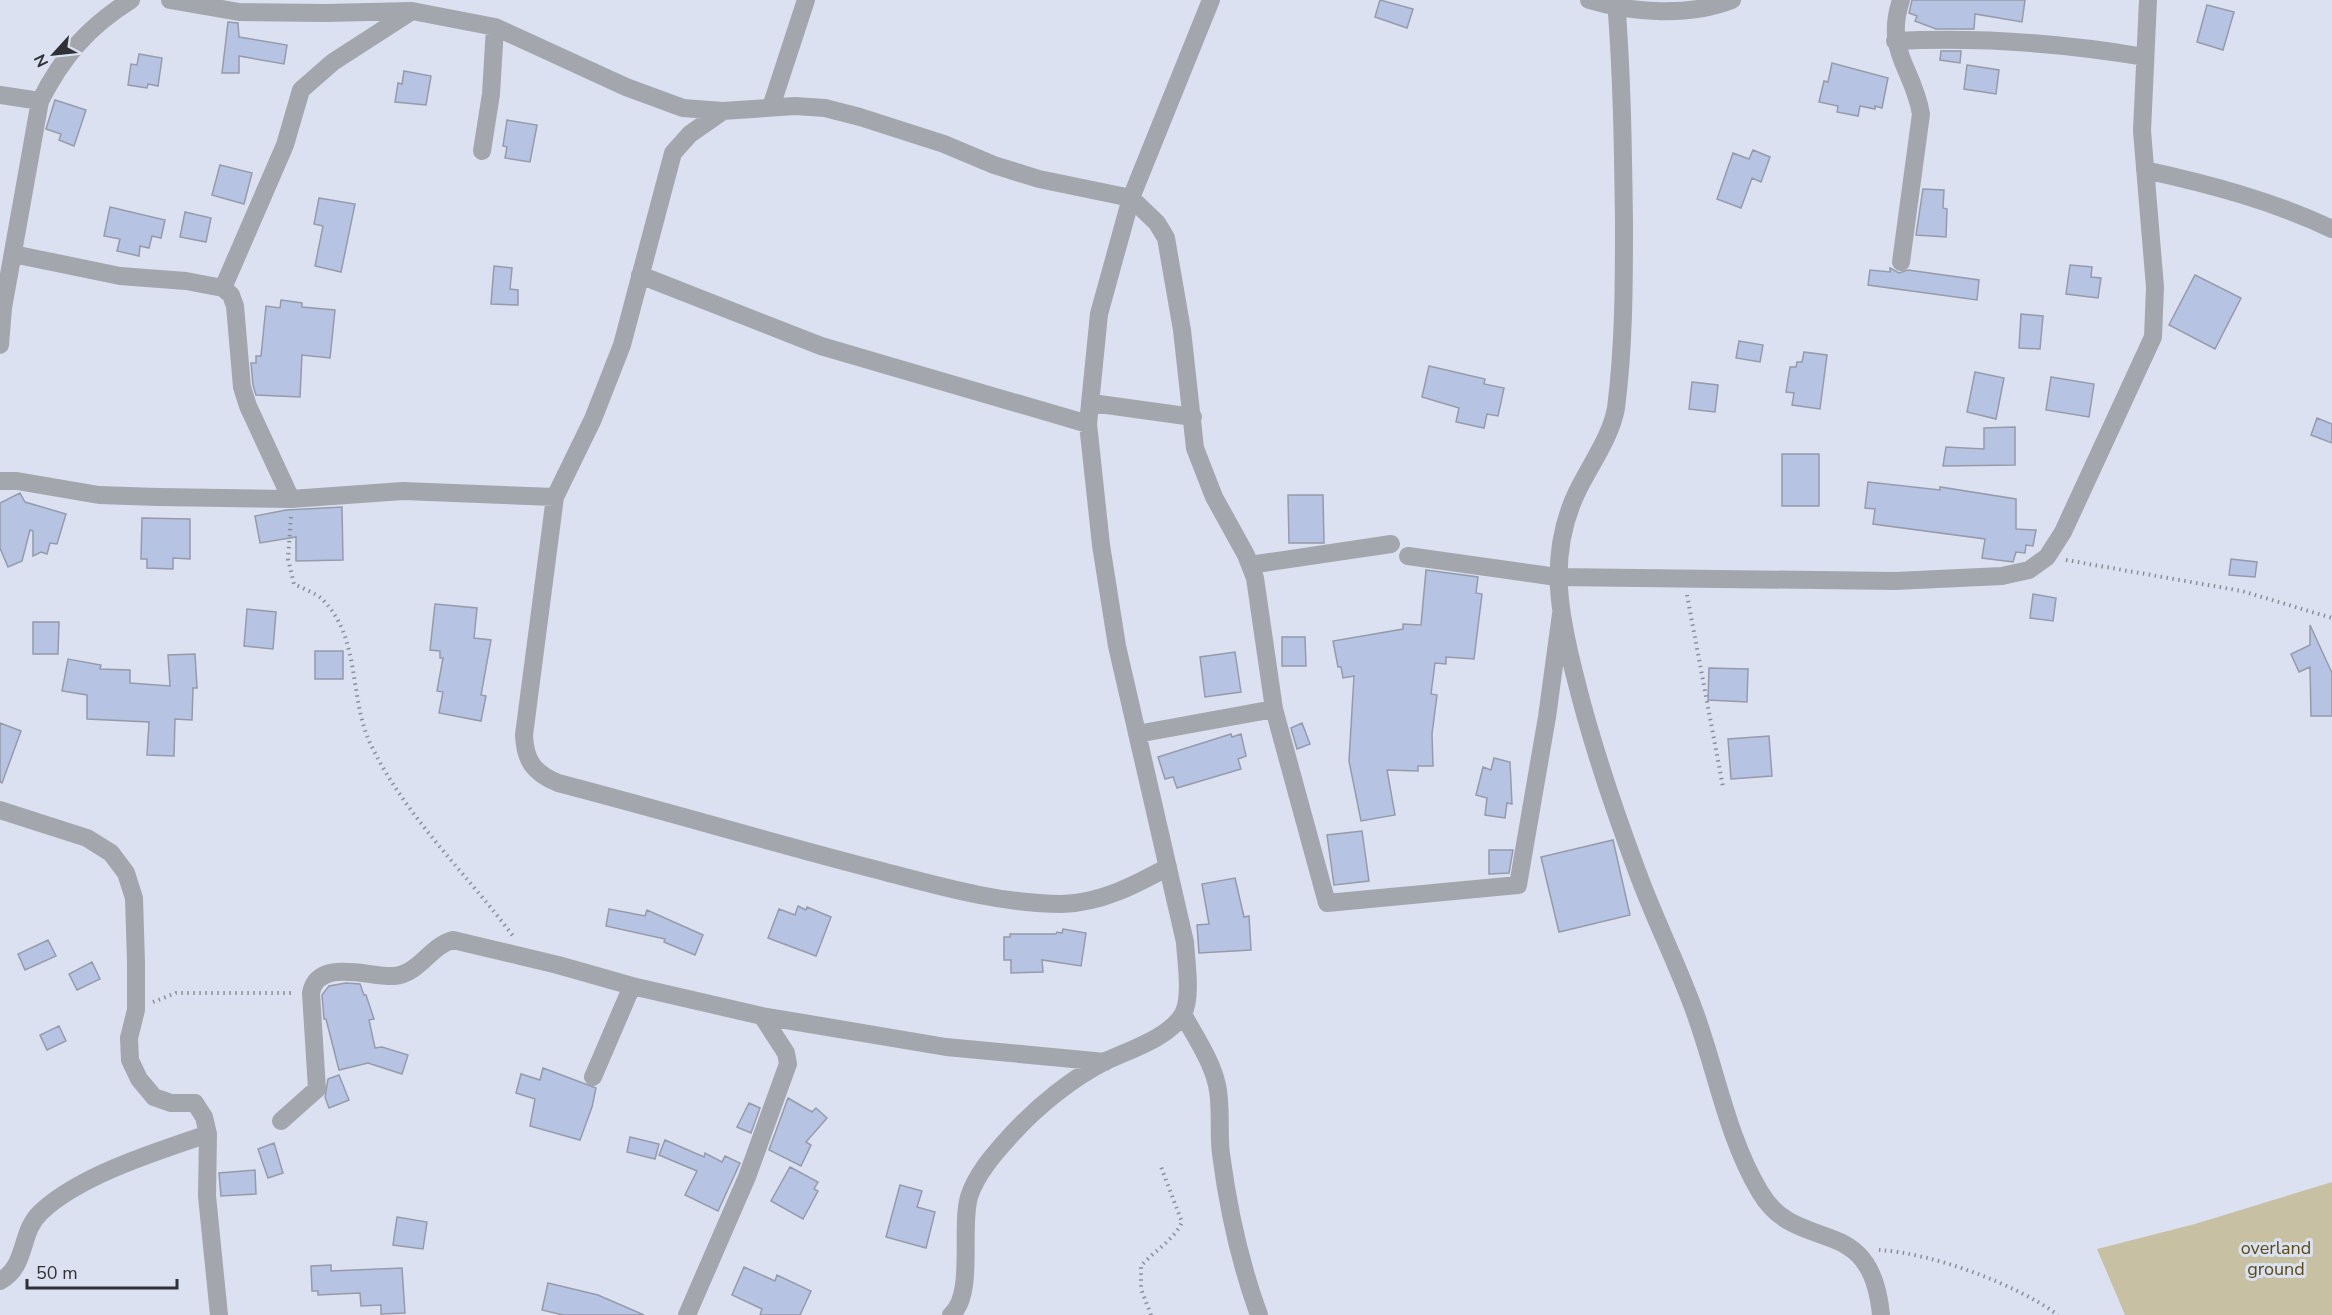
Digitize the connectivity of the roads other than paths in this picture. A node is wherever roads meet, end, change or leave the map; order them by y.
1 (130, 0) edge
2 (170, 0) edge
3 (806, 0) edge
4 (1211, 0) edge
5 (1589, 0) edge
6 (1732, 0) edge
7 (1901, 0) edge
8 (2148, 0) edge
9 (1616, 4) edge
10 (412, 11) junction
11 (495, 27) junction
12 (1895, 41) junction
13 (2145, 57) junction
14 (0, 95) edge
15 (40, 101) junction
16 (771, 107) junction
17 (723, 111) junction
18 (482, 151) dead end
19 (2145, 170) junction
20 (1131, 198) junction
21 (2332, 230) edge
22 (13, 254) junction
23 (1901, 262) dead end
24 (640, 275) junction
25 (223, 288) junction
26 (0, 345) edge
27 (1092, 403) junction
28 (1193, 417) junction
29 (1088, 424) junction
30 (0, 481) edge
31 (555, 497) junction
32 (292, 499) junction
33 (1391, 544) dead end
34 (1408, 556) dead end
35 (1250, 565) junction
36 (1557, 577) junction
37 (1561, 614) junction
38 (1274, 709) junction
39 (1137, 734) junction
40 (0, 810) edge
41 (1168, 867) junction
42 (632, 986) junction
43 (1183, 1014) junction
44 (762, 1016) junction
45 (1105, 1062) junction
46 (592, 1077) dead end
47 (281, 1121) dead end
48 (208, 1134) junction
49 (0, 1281) edge
50 (219, 1315) edge
51 (687, 1315) edge
52 (951, 1315) edge
53 (1259, 1315) edge
54 (1881, 1315) edge

1 - 15 street
2 - 10 street
3 - 16 street
4 - 20 street
5 - 9 street
6 - 9 street
7 - 12 street
8 - 13 street
9 - 36 street
10 - 11 street
10 - 25 street
11 - 17 street
11 - 18 street
12 - 13 street
12 - 23 street
13 - 19 street
14 - 15 street
15 - 22 street
16 - 17 street
16 - 20 street
17 - 24 street
19 - 21 street
19 - 36 street
20 - 27 street
20 - 28 street
22 - 25 street
22 - 26 street
24 - 29 street
24 - 31 street
25 - 32 street
27 - 28 street
27 - 29 street
28 - 35 street
29 - 39 street
30 - 32 street
31 - 32 street
31 - 41 street
33 - 35 street
34 - 36 street
35 - 38 street
36 - 37 street
37 - 38 street
37 - 54 street
38 - 39 street
39 - 41 street
40 - 48 street
41 - 43 street
42 - 44 street
42 - 46 street
42 - 47 street
43 - 45 street
43 - 53 street
44 - 45 street
44 - 51 street
45 - 52 street
48 - 49 street
48 - 50 street

